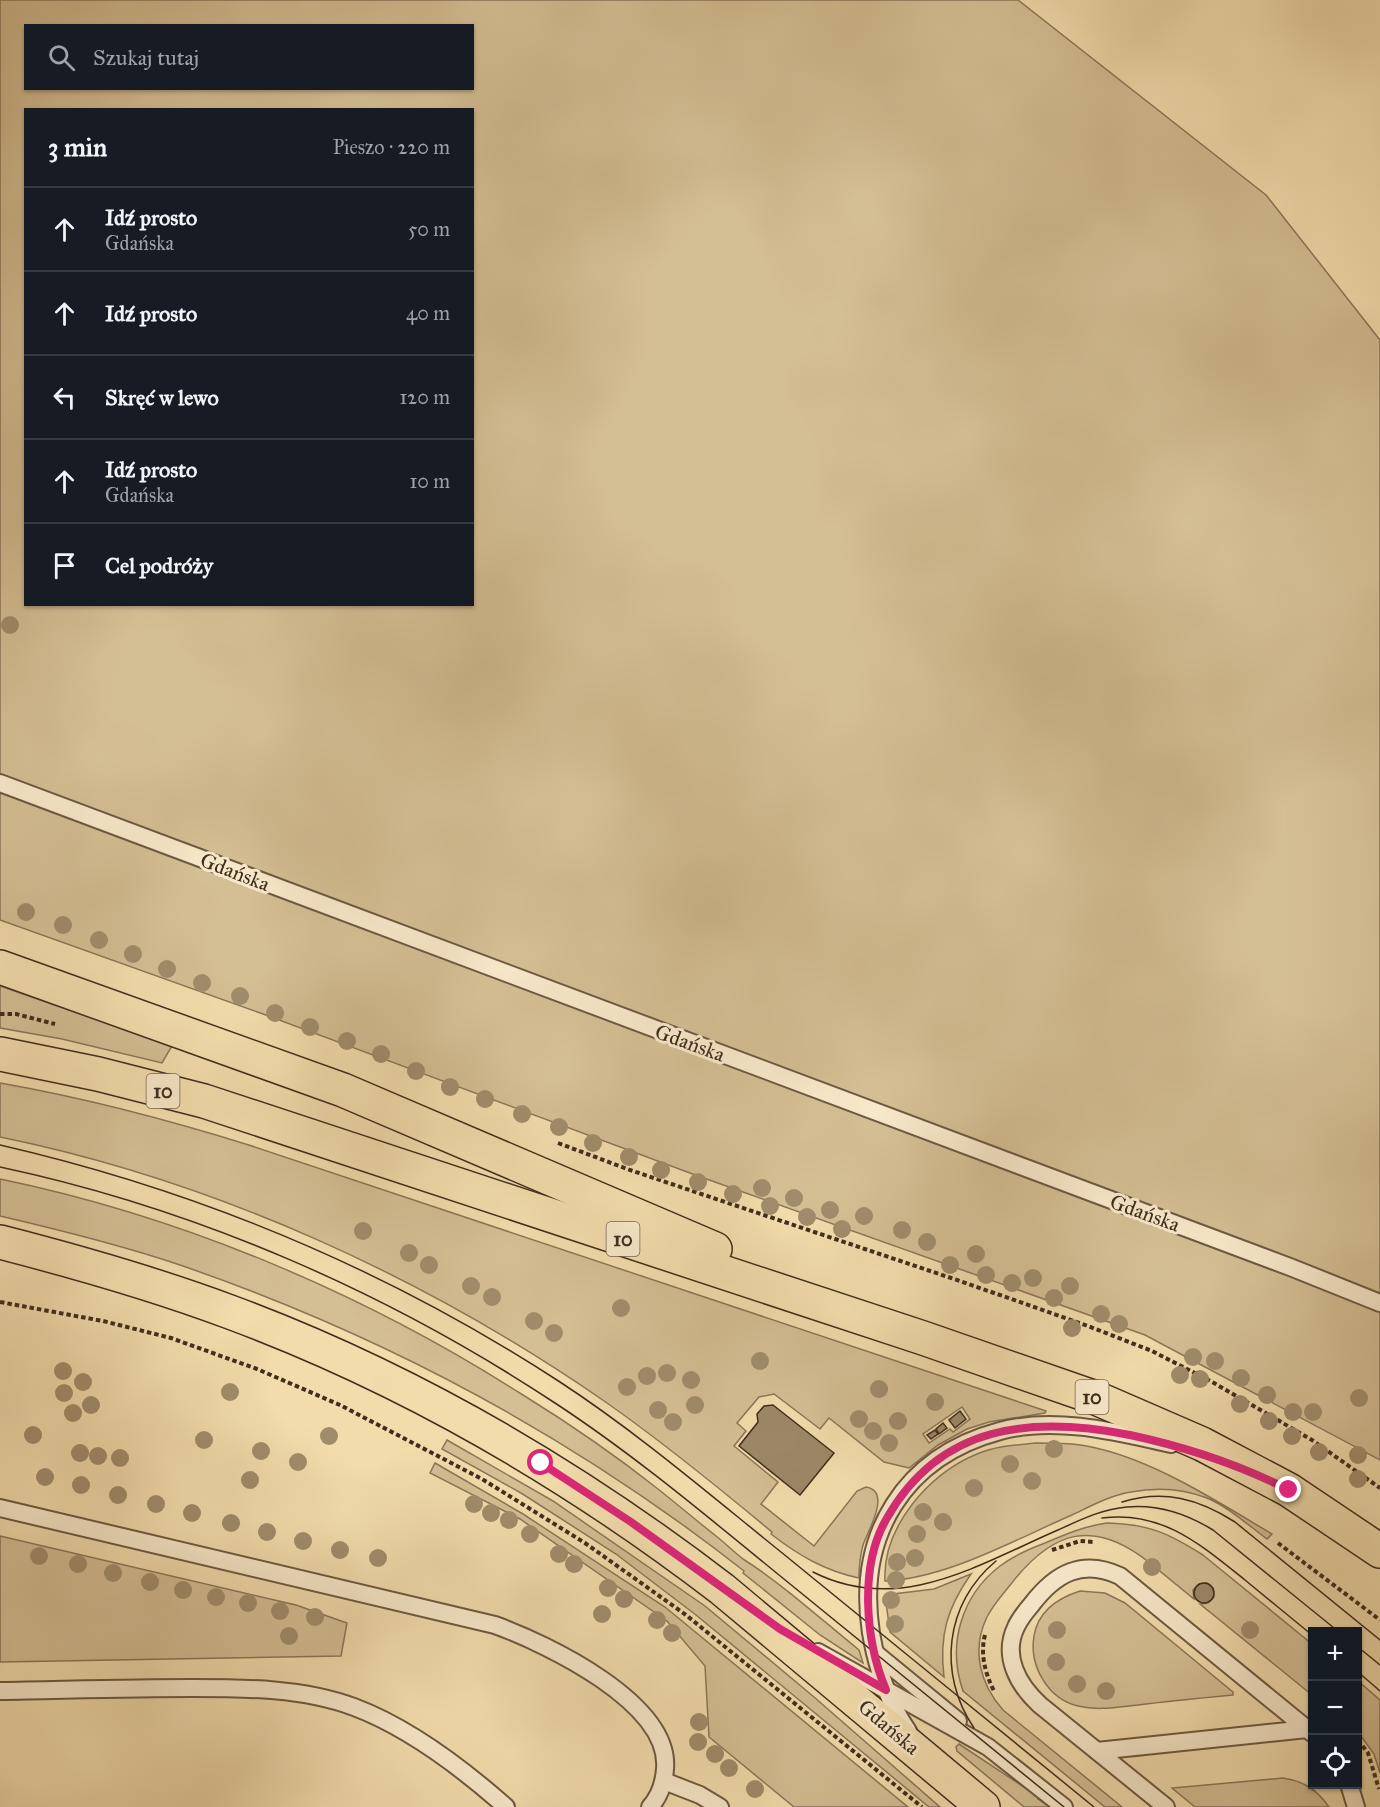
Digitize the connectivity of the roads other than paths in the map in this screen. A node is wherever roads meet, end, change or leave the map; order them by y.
1 (0, 783) edge
2 (0, 967) edge
3 (0, 1054) edge
4 (0, 1242) edge
5 (1380, 1303) edge
6 (923, 1338) junction
7 (1254, 1472) junction
8 (0, 1508) edge
9 (1380, 1551) edge
10 (722, 1589) junction
11 (875, 1653) junction
12 (886, 1690) junction
13 (0, 1691) edge
14 (1308, 1729) edge
15 (1308, 1731) edge
16 (1097, 1751) junction
17 (999, 1754) junction
18 (664, 1781) junction
19 (958, 1785) junction
20 (1350, 1789) edge
21 (506, 1807) edge
22 (650, 1807) edge
23 (720, 1807) edge
24 (983, 1807) edge
25 (1064, 1807) edge
26 (1166, 1807) edge
27 (1356, 1807) edge

1 - 5 lane, Gdańska
2 - 6 main road
3 - 6 main road, 10
4 - 10 main road, Gdańska
6 - 7 main road, 10
7 - 9 main road, 10
7 - 11 lane
8 - 18 lane
10 - 12 lane
10 - 19 main road, Gdańska
11 - 12 lane
11 - 17 lane
12 - 17 lane
12 - 19 lane
13 - 21 lane
14 - 16 lane
15 - 16 lane
16 - 26 lane
17 - 25 lane
18 - 22 lane
18 - 23 lane
19 - 24 main road, Gdańska
20 - 27 lane

